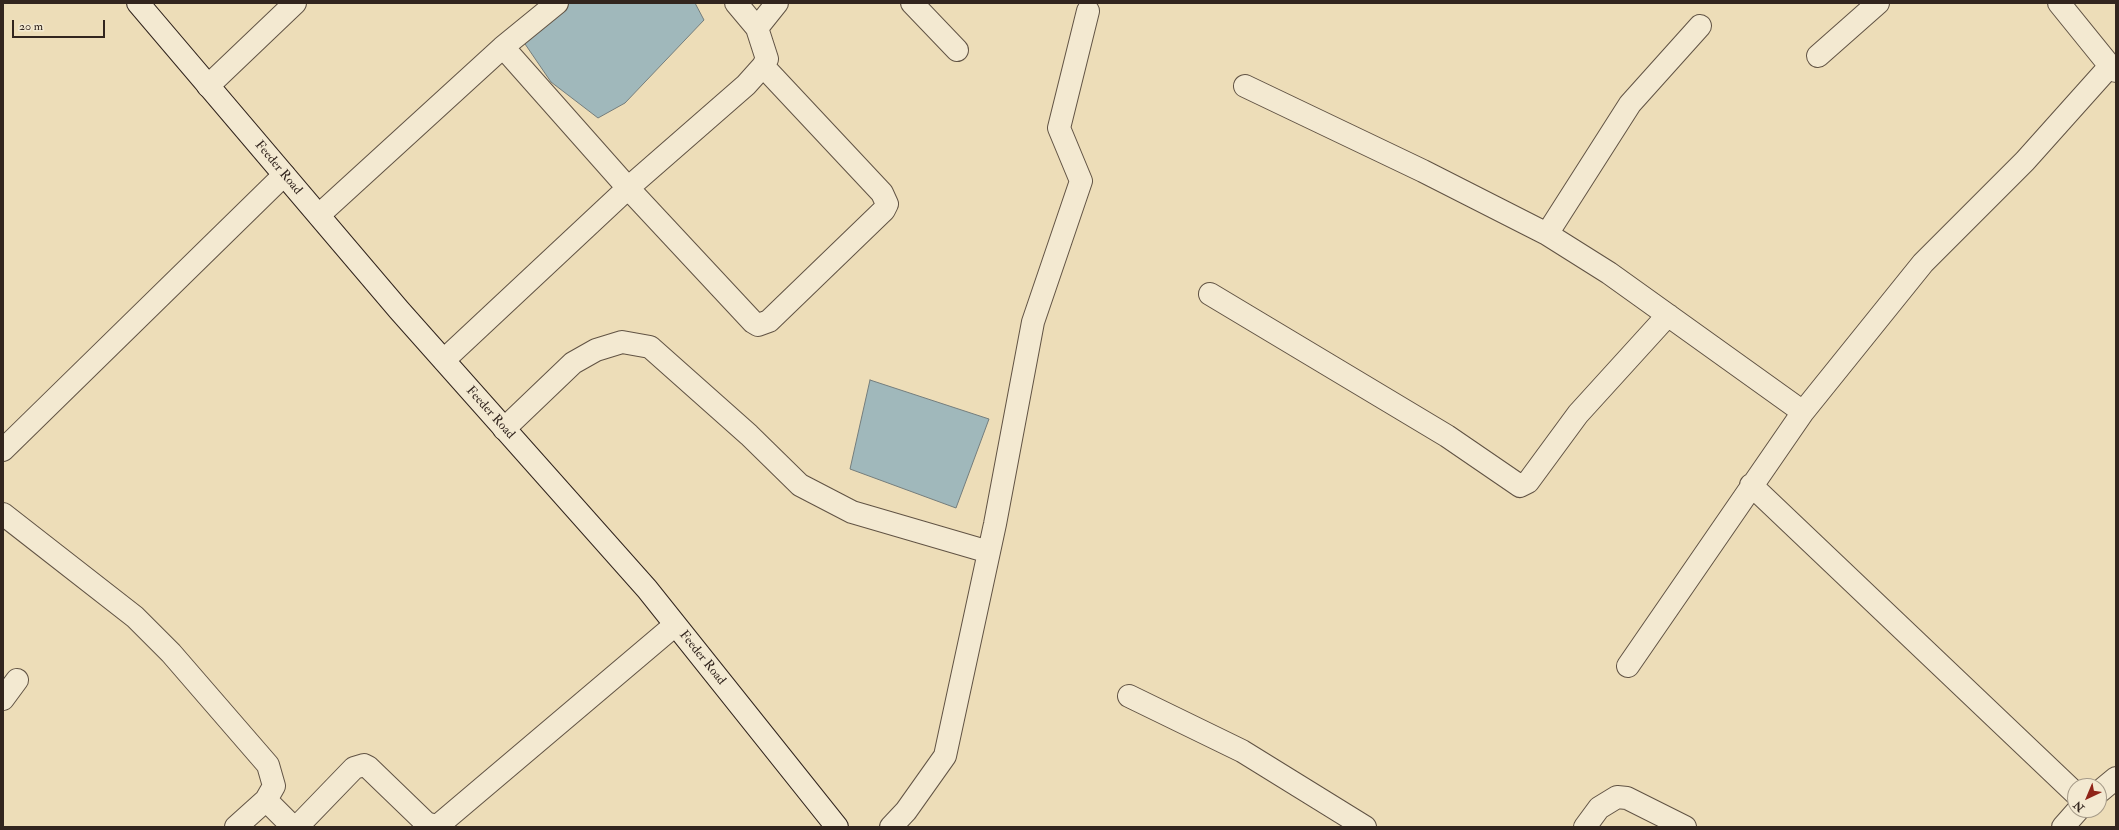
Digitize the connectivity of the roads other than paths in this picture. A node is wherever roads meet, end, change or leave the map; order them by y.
1 (138, 3) edge
2 (296, 3) edge
3 (557, 3) edge
4 (736, 3) edge
5 (777, 3) edge
6 (912, 3) edge
7 (1878, 3) edge
8 (2059, 3) edge
9 (1088, 11) dead end
10 (1700, 26) dead end
11 (757, 28) junction
12 (503, 47) junction
13 (957, 50) dead end
14 (1818, 56) dead end
15 (763, 66) junction
16 (2113, 68) edge
17 (208, 86) junction
18 (1245, 86) dead end
19 (284, 175) junction
20 (628, 188) junction
21 (319, 215) junction
22 (1547, 234) junction
23 (1210, 294) dead end
24 (1668, 315) junction
25 (444, 360) junction
26 (1803, 412) junction
27 (504, 429) junction
28 (3, 450) edge
29 (1751, 485) junction
30 (3, 514) edge
31 (989, 552) junction
32 (676, 625) junction
33 (1628, 666) dead end
34 (17, 680) dead end
35 (1129, 696) dead end
36 (3, 699) edge
37 (2116, 778) edge
38 (2067, 785) edge
39 (2107, 785) edge
40 (266, 800) junction
41 (2071, 818) edge
42 (236, 827) edge
43 (292, 827) edge
44 (298, 827) edge
45 (837, 827) edge
46 (891, 827) edge
47 (1365, 827) edge
48 (1585, 827) edge
49 (1685, 827) edge
50 (2063, 827) edge

1 - 17 street, Feeder Road
2 - 17 street
3 - 12 street
4 - 11 street
5 - 11 street
6 - 13 street
7 - 14 street
8 - 16 street
9 - 31 street
10 - 22 street
11 - 15 street
12 - 20 street
12 - 21 street
15 - 20 street
15 - 20 street
16 - 26 street
17 - 19 street, Feeder Road
18 - 22 street
19 - 21 street, Feeder Road
19 - 28 street
20 - 25 street
21 - 25 street, Feeder Road
22 - 24 street
23 - 24 street
24 - 26 street
25 - 27 street, Feeder Road
26 - 29 street
27 - 31 street
27 - 32 street, Feeder Road
29 - 33 street
29 - 38 street
30 - 40 street
31 - 46 street
32 - 44 street
32 - 45 street, Feeder Road
34 - 36 street
35 - 47 street
37 - 39 street
40 - 42 street
40 - 43 street
41 - 50 street
48 - 49 street

